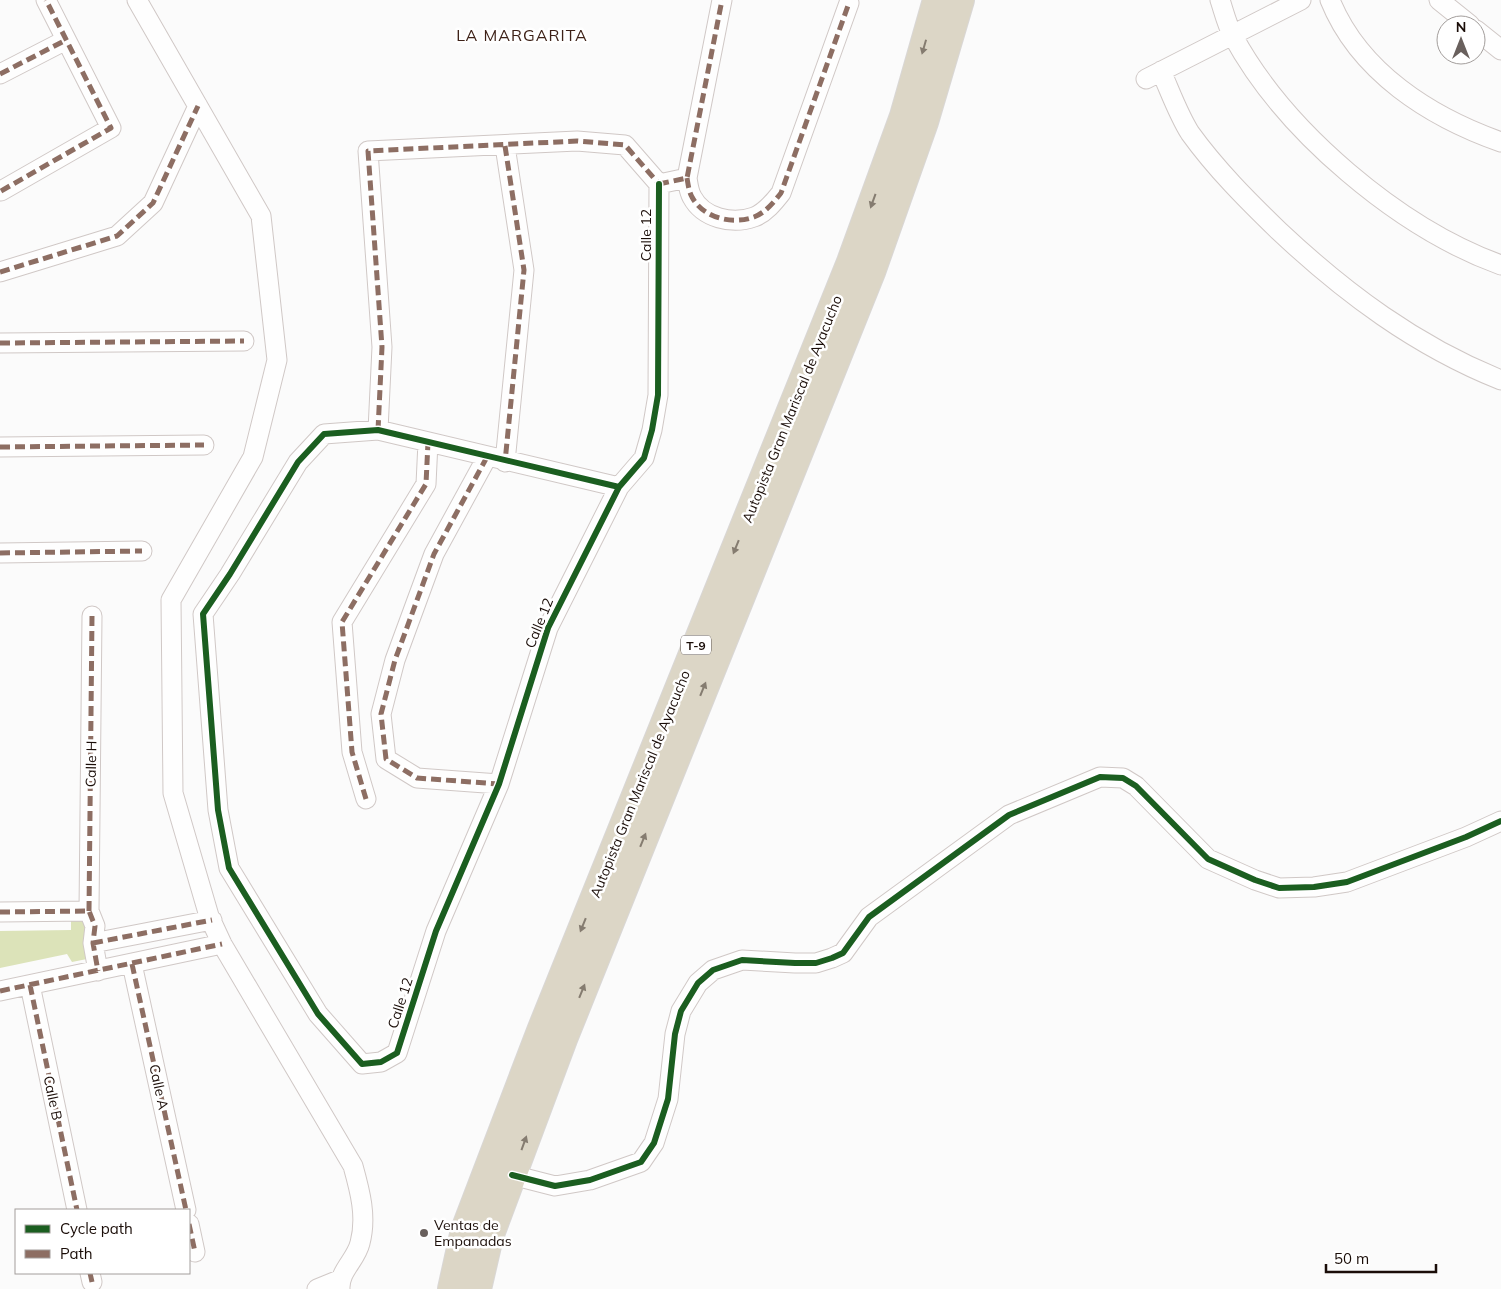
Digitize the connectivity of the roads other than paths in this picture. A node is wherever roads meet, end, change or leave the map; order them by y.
1 (46, 0) edge
2 (137, 0) edge
3 (722, 0) edge
4 (937, 0) edge
5 (960, 0) edge
6 (1220, 0) edge
7 (1301, 0) edge
8 (1330, 0) edge
9 (1439, 0) edge
10 (849, 3) dead end
11 (1458, 15) edge
12 (1233, 35) junction
13 (1486, 38) edge
14 (66, 40) junction
15 (1501, 50) edge
16 (0, 74) edge
17 (198, 106) junction
18 (1501, 142) edge
19 (506, 146) junction
20 (687, 178) junction
21 (659, 184) junction
22 (1, 191) edge
23 (1501, 265) edge
24 (0, 272) edge
25 (244, 341) dead end
26 (0, 343) edge
27 (1501, 380) edge
28 (378, 430) junction
29 (428, 442) junction
30 (204, 445) dead end
31 (0, 447) edge
32 (496, 459) junction
33 (619, 486) junction
34 (142, 551) dead end
35 (0, 553) edge
36 (92, 616) dead end
37 (499, 784) junction
38 (366, 799) dead end
39 (1501, 821) edge
40 (90, 911) junction
41 (0, 912) edge
42 (212, 920) junction
43 (93, 944) junction
44 (222, 944) junction
45 (132, 964) junction
46 (98, 971) junction
47 (30, 985) junction
48 (0, 991) edge
49 (512, 1175) junction
50 (77, 1209) edge
51 (186, 1209) edge
52 (190, 1229) edge
53 (195, 1252) dead end
54 (340, 1285) edge
55 (317, 1289) edge
56 (452, 1289) edge
57 (477, 1289) edge

1 - 14 street
2 - 17 street
3 - 20 street
4 -> 56 highway, Autopista Gran Mariscal de Ayacucho / T-9
49 -> 5 highway, Autopista Gran Mariscal de Ayacucho / T-9
6 - 12 street
7 - 12 street
8 - 18 street
9 - 11 street
10 - 20 street
12 - 23 street
12 - 27 street
13 - 15 street
14 - 16 street
14 - 22 street
17 - 24 street
17 - 42 street
19 - 21 street
19 - 28 street
19 - 32 street
20 - 21 street
21 - 33 street, Calle 12
25 - 26 street
28 - 29 street
28 - 37 street, Calle 12
29 - 32 street
29 - 38 street
30 - 31 street
32 - 33 street
32 - 37 street
33 - 37 street, Calle 12
34 - 35 street
36 - 40 street, Calle H
39 - 49 street
40 - 41 street
40 - 43 street, Calle H
42 - 43 street
42 - 44 street
43 - 46 street, Calle H
44 - 45 street
44 - 54 street
45 - 46 street
45 - 51 street, Calle A
46 - 47 street
47 - 48 street
47 - 50 street, Calle B
49 - 57 highway, Autopista Gran Mariscal de Ayacucho / T-9
52 - 53 street
54 - 55 street

